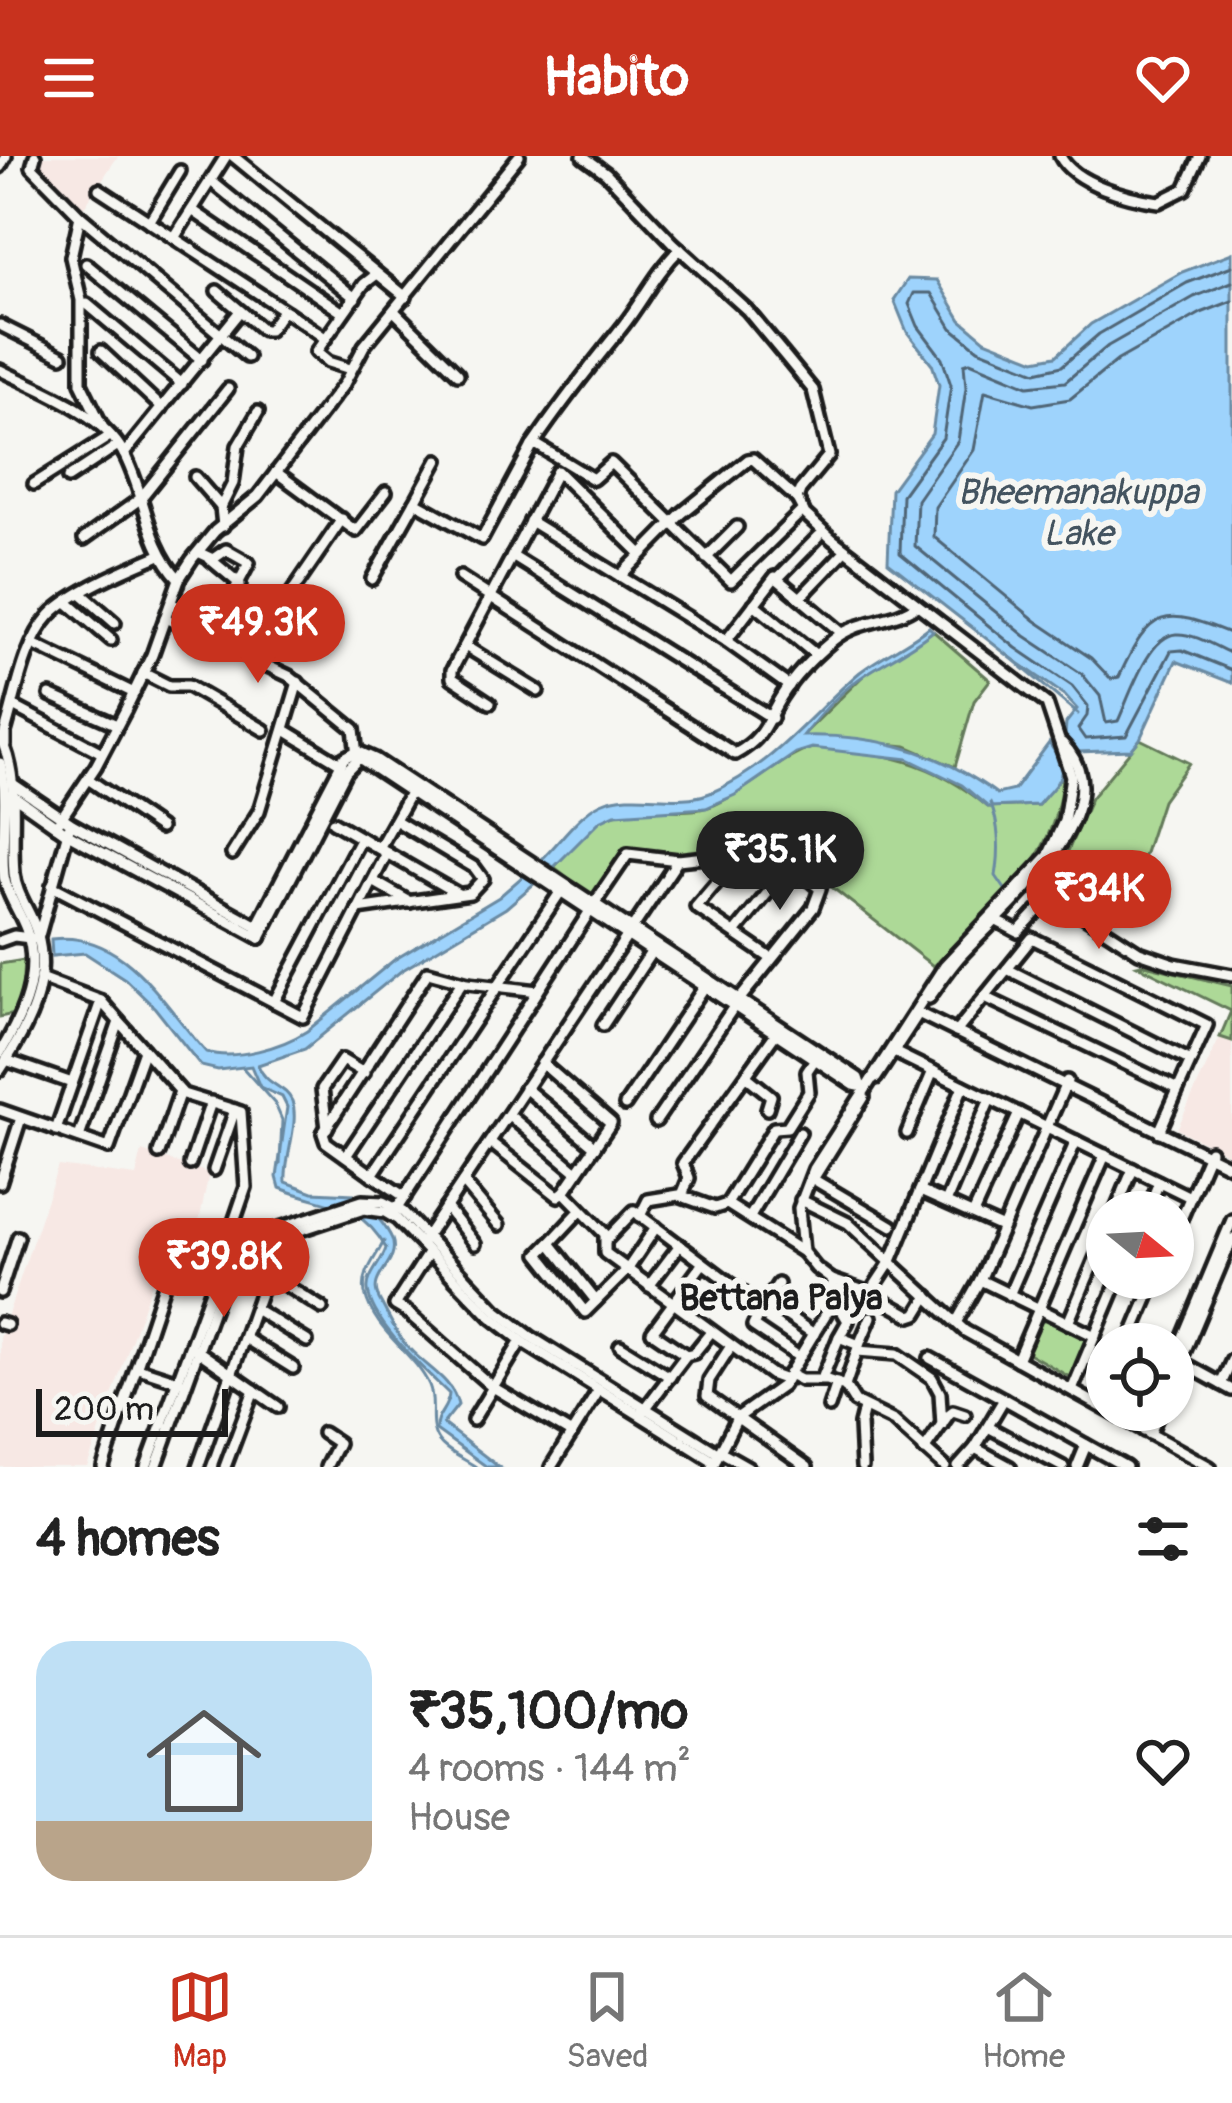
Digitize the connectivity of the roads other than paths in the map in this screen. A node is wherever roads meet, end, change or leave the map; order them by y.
1 (6, 156) edge
2 (19, 156) edge
3 (230, 156) edge
4 (519, 156) edge
5 (583, 156) edge
6 (1060, 156) edge
7 (1200, 156) edge
8 (34, 160) edge
9 (0, 167) edge
10 (180, 171) dead end
11 (211, 181) junction
12 (99, 189) dead end
13 (192, 210) junction
14 (80, 216) junction
15 (149, 222) junction
16 (442, 228) dead end
17 (174, 238) junction
18 (450, 244) junction
19 (680, 249) junction
20 (86, 264) dead end
21 (376, 274) junction
22 (217, 291) dead end
23 (355, 298) junction
24 (406, 298) junction
25 (86, 304) dead end
26 (241, 311) junction
27 (394, 311) junction
28 (287, 312) junction
29 (343, 313) junction
30 (0, 326) edge
31 (221, 337) junction
32 (325, 338) junction
33 (101, 351) dead end
34 (62, 356) dead end
35 (247, 357) dead end
36 (202, 360) junction
37 (350, 369) junction
38 (0, 370) edge
39 (458, 374) dead end
40 (182, 384) junction
41 (228, 389) dead end
42 (162, 408) junction
43 (257, 412) dead end
44 (114, 442) junction
45 (532, 446) junction
46 (438, 460) dead end
47 (276, 472) junction
48 (195, 477) dead end
49 (68, 478) dead end
50 (34, 484) dead end
51 (386, 492) dead end
52 (797, 499) junction
53 (140, 500) junction
54 (415, 502) junction
55 (221, 507) junction
56 (802, 510) junction
57 (342, 519) junction
58 (530, 521) junction
59 (671, 524) junction
60 (223, 526) junction
61 (737, 527) dead end
62 (819, 536) dead end
63 (84, 539) dead end
64 (641, 554) junction
65 (842, 554) dead end
66 (160, 555) junction
67 (205, 556) junction
68 (512, 556) junction
69 (706, 558) junction
70 (620, 576) junction
71 (460, 577) dead end
72 (179, 579) junction
73 (372, 579) dead end
74 (777, 579) junction
75 (240, 584) junction
76 (82, 594) junction
77 (492, 598) junction
78 (800, 598) junction
79 (67, 602) junction
80 (171, 604) junction
81 (754, 604) junction
82 (917, 604) junction
83 (165, 618) junction
84 (219, 619) junction
85 (115, 623) dead end
86 (842, 633) junction
87 (111, 640) dead end
88 (208, 640) junction
89 (726, 641) junction
90 (33, 644) junction
91 (465, 646) junction
92 (816, 655) junction
93 (143, 673) junction
94 (298, 682) junction
95 (789, 686) junction
96 (538, 691) dead end
97 (134, 693) junction
98 (50, 695) dead end
99 (490, 703) dead end
100 (13, 706) junction
101 (772, 718) junction
102 (117, 725) junction
103 (264, 730) dead end
104 (285, 730) junction
105 (3, 742) edge
106 (1062, 743) junction
107 (102, 753) junction
108 (357, 755) junction
109 (341, 764) junction
110 (1, 768) edge
111 (88, 779) junction
112 (8, 785) junction
113 (411, 791) junction
114 (13, 797) junction
115 (395, 820) junction
116 (333, 821) dead end
117 (64, 825) junction
118 (160, 828) dead end
119 (361, 838) junction
120 (752, 842) junction
121 (383, 851) junction
122 (232, 854) dead end
123 (2, 857) edge
124 (678, 860) junction
125 (791, 864) junction
126 (533, 868) junction
127 (373, 881) junction
128 (52, 886) junction
129 (561, 891) junction
130 (459, 895) junction
131 (411, 902) junction
132 (592, 907) junction
133 (358, 909) junction
134 (995, 920) junction
135 (628, 931) junction
136 (258, 932) junction
137 (735, 933) junction
138 (0, 941) edge
139 (34, 948) junction
140 (652, 951) junction
141 (772, 959) junction
142 (1007, 969) junction
143 (1232, 975) edge
144 (40, 978) junction
145 (462, 982) junction
146 (705, 986) junction
147 (496, 988) junction
148 (538, 991) junction
149 (985, 997) junction
150 (100, 1001) junction
151 (274, 1002) junction
152 (737, 1003) junction
153 (919, 1011) junction
154 (119, 1022) junction
155 (603, 1025) dead end
156 (778, 1030) junction
157 (958, 1030) junction
158 (144, 1050) junction
159 (894, 1052) junction
160 (815, 1059) junction
161 (2, 1061) edge
162 (1191, 1061) junction
163 (542, 1063) junction
164 (933, 1071) junction
165 (364, 1072) junction
166 (746, 1076) junction
167 (72, 1083) junction
168 (1066, 1083) junction
169 (963, 1086) junction
170 (864, 1087) junction
171 (525, 1088) junction
172 (1178, 1089) junction
173 (180, 1091) junction
174 (990, 1099) junction
175 (211, 1102) junction
176 (626, 1105) dead end
177 (781, 1107) junction
178 (0, 1110) edge
179 (235, 1110) junction
180 (1019, 1113) junction
181 (509, 1114) junction
182 (21, 1118) junction
183 (656, 1121) dead end
184 (1046, 1127) junction
185 (327, 1128) junction
186 (1160, 1129) junction
187 (56, 1130) junction
188 (907, 1132) dead end
189 (800, 1133) dead end
190 (79, 1138) junction
191 (1076, 1141) junction
192 (490, 1142) junction
193 (596, 1147) junction
194 (159, 1153) dead end
195 (1209, 1153) junction
196 (1105, 1155) junction
197 (346, 1156) junction
198 (190, 1164) dead end
199 (1232, 1164) edge
200 (1133, 1169) junction
201 (214, 1170) dead end
202 (578, 1172) junction
203 (372, 1175) junction
204 (813, 1179) junction
205 (1160, 1182) junction
206 (0, 1183) edge
207 (463, 1183) junction
208 (920, 1191) junction
209 (1124, 1191) edge
210 (1156, 1191) edge
211 (1178, 1191) edge
212 (1193, 1191) edge
213 (564, 1192) junction
214 (682, 1196) junction
215 (405, 1197) junction
216 (801, 1200) junction
217 (946, 1202) junction
218 (727, 1204) junction
219 (446, 1208) junction
220 (580, 1211) junction
221 (394, 1212) junction
222 (973, 1214) junction
223 (640, 1216) junction
224 (750, 1217) junction
225 (1232, 1220) edge
226 (500, 1226) dead end
227 (892, 1226) dead end
228 (656, 1227) junction
229 (1001, 1227) junction
230 (18, 1237) dead end
231 (608, 1239) junction
232 (1232, 1239) edge
233 (426, 1244) junction
234 (475, 1244) dead end
235 (680, 1245) junction
236 (176, 1252) dead end
237 (803, 1252) junction
238 (236, 1254) junction
239 (891, 1261) junction
240 (703, 1263) junction
241 (627, 1270) junction
242 (268, 1274) junction
243 (832, 1280) junction
244 (980, 1280) junction
245 (1086, 1281) edge
246 (214, 1282) junction
247 (778, 1284) dead end
248 (649, 1286) junction
249 (0, 1292) edge
250 (870, 1293) junction
251 (1010, 1295) junction
252 (928, 1296) junction
253 (835, 1299) junction
254 (673, 1304) junction
255 (764, 1305) junction
256 (322, 1308) dead end
257 (255, 1309) junction
258 (1040, 1309) junction
259 (871, 1318) dead end
260 (1068, 1323) junction
261 (1191, 1323) edge
262 (1193, 1323) edge
263 (962, 1324) junction
264 (711, 1332) junction
265 (1086, 1332) edge
266 (814, 1334) junction
267 (839, 1337) junction
268 (244, 1338) junction
269 (521, 1340) junction
270 (307, 1341) dead end
271 (620, 1346) dead end
272 (731, 1346) junction
273 (858, 1348) junction
274 (194, 1349) junction
275 (686, 1355) junction
276 (1086, 1357) edge
277 (800, 1358) junction
278 (930, 1358) dead end
279 (1018, 1358) junction
280 (1232, 1360) edge
281 (138, 1368) junction
282 (293, 1368) dead end
283 (1194, 1370) edge
284 (232, 1375) junction
285 (670, 1377) junction
286 (788, 1377) junction
287 (822, 1379) junction
288 (182, 1382) junction
289 (841, 1385) junction
290 (491, 1387) junction
291 (1227, 1387) edge
292 (1073, 1388) junction
293 (254, 1390) junction
294 (599, 1390) junction
295 (1086, 1394) edge
296 (1004, 1400) junction
297 (278, 1407) dead end
298 (829, 1407) dead end
299 (865, 1408) junction
300 (643, 1412) junction
301 (965, 1415) dead end
302 (737, 1418) junction
303 (473, 1420) dead end
304 (942, 1425) junction
305 (988, 1427) junction
306 (1150, 1431) edge
307 (1150, 1431) edge
308 (323, 1433) dead end
309 (572, 1434) junction
310 (1086, 1445) junction
311 (976, 1448) junction
312 (924, 1450) junction
313 (720, 1458) edge
314 (199, 1464) edge
315 (104, 1467) edge
316 (146, 1467) edge
317 (156, 1467) edge
318 (215, 1467) edge
319 (225, 1467) edge
320 (326, 1467) edge
321 (551, 1467) edge
322 (748, 1467) edge
323 (807, 1467) edge
324 (862, 1467) edge
325 (945, 1467) edge
326 (958, 1467) edge
327 (1010, 1467) edge
328 (1063, 1467) edge
329 (1077, 1467) edge
330 (1126, 1467) edge
331 (1210, 1467) edge
332 (1220, 1467) edge

1 - 9 street
2 - 8 street
3 - 11 street
3 - 21 street
4 - 18 street
5 - 19 street
6 - 7 street
8 - 14 street
10 - 15 street
11 - 13 street
11 - 23 street
12 - 15 street
13 - 17 street
13 - 29 street
14 - 31 street
14 - 44 street
15 - 17 street
16 - 18 street
17 - 28 street
18 - 24 street
19 - 45 street
19 - 52 street
20 - 36 street
21 - 23 street
21 - 24 street
22 - 26 street
23 - 29 street
24 - 27 street
25 - 40 street
26 - 28 street
26 - 31 street
27 - 37 street
27 - 39 street
28 - 32 street
29 - 32 street
30 - 34 street
31 - 35 street
31 - 36 street
32 - 37 street
33 - 42 street
36 - 40 street
37 - 47 street
38 - 44 street
40 - 42 street
41 - 53 street
42 - 44 street
43 - 55 street
44 - 49 street
44 - 50 street
44 - 53 street
45 - 54 street
45 - 59 street
46 - 54 street
47 - 57 street
47 - 60 street
48 - 55 street
51 - 57 street
52 - 56 street
52 - 59 street
53 - 63 street
53 - 66 street
54 - 73 street
55 - 60 street
56 - 69 street
56 - 82 street
57 - 84 street
58 - 64 street
58 - 68 street
58 - 70 street
59 - 64 street
59 - 69 street
60 - 67 street
61 - 69 street
62 - 74 street
64 - 70 street
65 - 78 street
66 - 72 street
66 - 76 street
67 - 72 street
67 - 75 street
67 - 75 street
68 - 77 street
68 - 101 street
70 - 89 street
71 - 77 street
72 - 80 street
74 - 78 street
74 - 81 street
75 - 84 street
76 - 79 street
76 - 85 street
77 - 91 street
77 - 101 street
78 - 86 street
79 - 87 street
79 - 90 street
80 - 83 street
80 - 84 street
81 - 89 street
81 - 92 street
82 - 86 street
82 - 106 street
83 - 88 street
83 - 93 street
84 - 88 street
86 - 92 street
88 - 94 street
89 - 95 street
90 - 97 street
90 - 100 street
91 - 96 street
91 - 99 street
92 - 95 street
93 - 97 street
93 - 103 street
94 - 104 street
94 - 108 street
95 - 101 street
97 - 102 street
98 - 102 street
100 - 105 street
100 - 107 street
102 - 107 street
104 - 109 street
104 - 122 street
105 - 112 street
106 - 134 street
106 - 170 street
107 - 111 street
108 - 109 street
108 - 113 street
108 - 126 street
108 - 136 street
109 - 136 street
110 - 112 street
111 - 117 street
111 - 118 street
112 - 114 street
112 - 117 street
112 - 123 street
113 - 115 street
113 - 126 street
114 - 117 street
114 - 139 street
115 - 121 street
115 - 130 street
116 - 119 street
117 - 128 street
117 - 136 street
119 - 121 street
119 - 151 street
120 - 124 street
120 - 125 street
120 - 137 street
121 - 127 street
121 - 130 street
123 - 139 street
124 - 132 street
124 - 135 street
125 - 137 street
125 - 141 street
126 - 129 street
126 - 132 street
127 - 131 street
127 - 133 street
128 - 139 street
128 - 151 street
129 - 132 street
129 - 147 street
130 - 131 street
131 - 133 street
132 - 135 street
132 - 148 street
133 - 151 street
134 - 143 street
134 - 153 street
135 - 140 street
135 - 152 street
135 - 163 street
137 - 141 street
138 - 139 street
139 - 144 street
139 - 161 street
140 - 146 street
140 - 155 street
141 - 152 street
142 - 149 street
142 - 162 street
142 - 162 street
144 - 150 street
144 - 161 street
145 - 147 street
145 - 165 street
145 - 197 street
146 - 152 street
146 - 176 street
147 - 148 street
147 - 203 street
148 - 215 street
149 - 157 street
149 - 172 street
150 - 154 street
150 - 167 street
152 - 156 street
152 - 183 street
153 - 157 street
153 - 159 street
154 - 158 street
154 - 190 street
156 - 160 street
156 - 166 street
156 - 170 street
157 - 168 street
158 - 173 street
158 - 190 street
159 - 164 street
159 - 170 street
160 - 170 street
160 - 177 street
161 - 167 street
162 - 172 street
163 - 171 street
163 - 193 street
164 - 169 street
164 - 188 street
165 - 185 street
165 - 185 street
166 - 177 street
166 - 214 street
167 - 187 street
168 - 184 street
168 - 186 street
169 - 174 street
169 - 208 street
170 - 204 street
171 - 181 street
171 - 193 street
172 - 186 street
173 - 175 street
173 - 194 street
174 - 180 street
174 - 217 street
175 - 179 street
175 - 198 street
177 - 218 street
178 - 182 street
179 - 201 street
179 - 246 street
180 - 184 street
180 - 222 street
181 - 192 street
181 - 202 street
182 - 187 street
182 - 206 street
184 - 191 street
184 - 229 street
185 - 197 street
186 - 195 street
187 - 190 street
189 - 224 street
191 - 196 street
191 - 251 street
192 - 207 street
192 - 213 street
193 - 202 street
195 - 199 street
195 - 212 street
196 - 200 street
196 - 258 street
197 - 203 street
200 - 205 street
200 - 209 street
202 - 213 street
203 - 215 street
204 - 216 street
204 - 227 street
205 - 210 street
205 - 211 street
207 - 219 street
207 - 226 street
208 - 217 street
208 - 239 street
213 - 220 street
214 - 218 street
214 - 223 street
215 - 221 street
216 - 237 street
216 - 239 street
217 - 222 street
218 - 224 street
219 - 233 street
219 - 234 street
220 - 231 street
220 - 241 street
221 - 233 street
221 - 238 street
222 - 229 street
223 - 228 street
223 - 231 street
224 - 237 street
225 - 261 street
228 - 235 street
228 - 241 street
229 - 244 street
230 - 249 street
231 - 241 street
232 - 262 street
233 - 269 street
233 - 290 street
233 - 300 street
235 - 240 street
235 - 248 street
236 - 281 street
237 - 243 street
238 - 242 street
238 - 246 street
238 - 274 street
239 - 250 street
239 - 252 street
240 - 254 street
240 - 255 street
241 - 248 street
242 - 256 street
242 - 257 street
243 - 250 street
243 - 253 street
244 - 251 street
244 - 263 street
245 - 260 street
246 - 274 street
247 - 255 street
248 - 254 street
250 - 252 street
251 - 258 street
252 - 263 street
253 - 266 street
253 - 267 street
254 - 264 street
254 - 275 street
255 - 266 street
255 - 277 street
257 - 268 street
257 - 270 street
258 - 260 street
258 - 279 street
259 - 273 street
260 - 265 street
263 - 279 street
264 - 272 street
264 - 275 street
266 - 277 street
267 - 273 street
267 - 287 street
268 - 282 street
268 - 284 street
269 - 290 street
269 - 294 street
271 - 285 street
272 - 286 street
272 - 302 street
273 - 289 street
273 - 304 street
274 - 284 street
274 - 288 street
275 - 285 street
276 - 292 street
277 - 286 street
278 - 296 street
279 - 292 street
280 - 291 street
281 - 288 street
281 - 315 street
283 - 291 street
284 - 293 street
284 - 314 street
285 - 300 street
286 - 287 street
286 - 302 street
287 - 289 street
288 - 316 street
288 - 317 street
289 - 298 street
289 - 299 street
290 - 303 street
290 - 309 street
292 - 295 street
293 - 297 street
293 - 319 street
294 - 300 street
294 - 309 street
296 - 305 street
296 - 310 street
299 - 312 street
299 - 324 street
300 - 313 street
301 - 304 street
302 - 313 street
302 - 323 street
304 - 312 street
305 - 311 street
305 - 328 street
306 - 331 street
307 - 332 street
308 - 320 street
309 - 321 street
310 - 329 street
310 - 330 street
311 - 326 street
311 - 327 street
312 - 325 street
313 - 322 street
314 - 318 street

